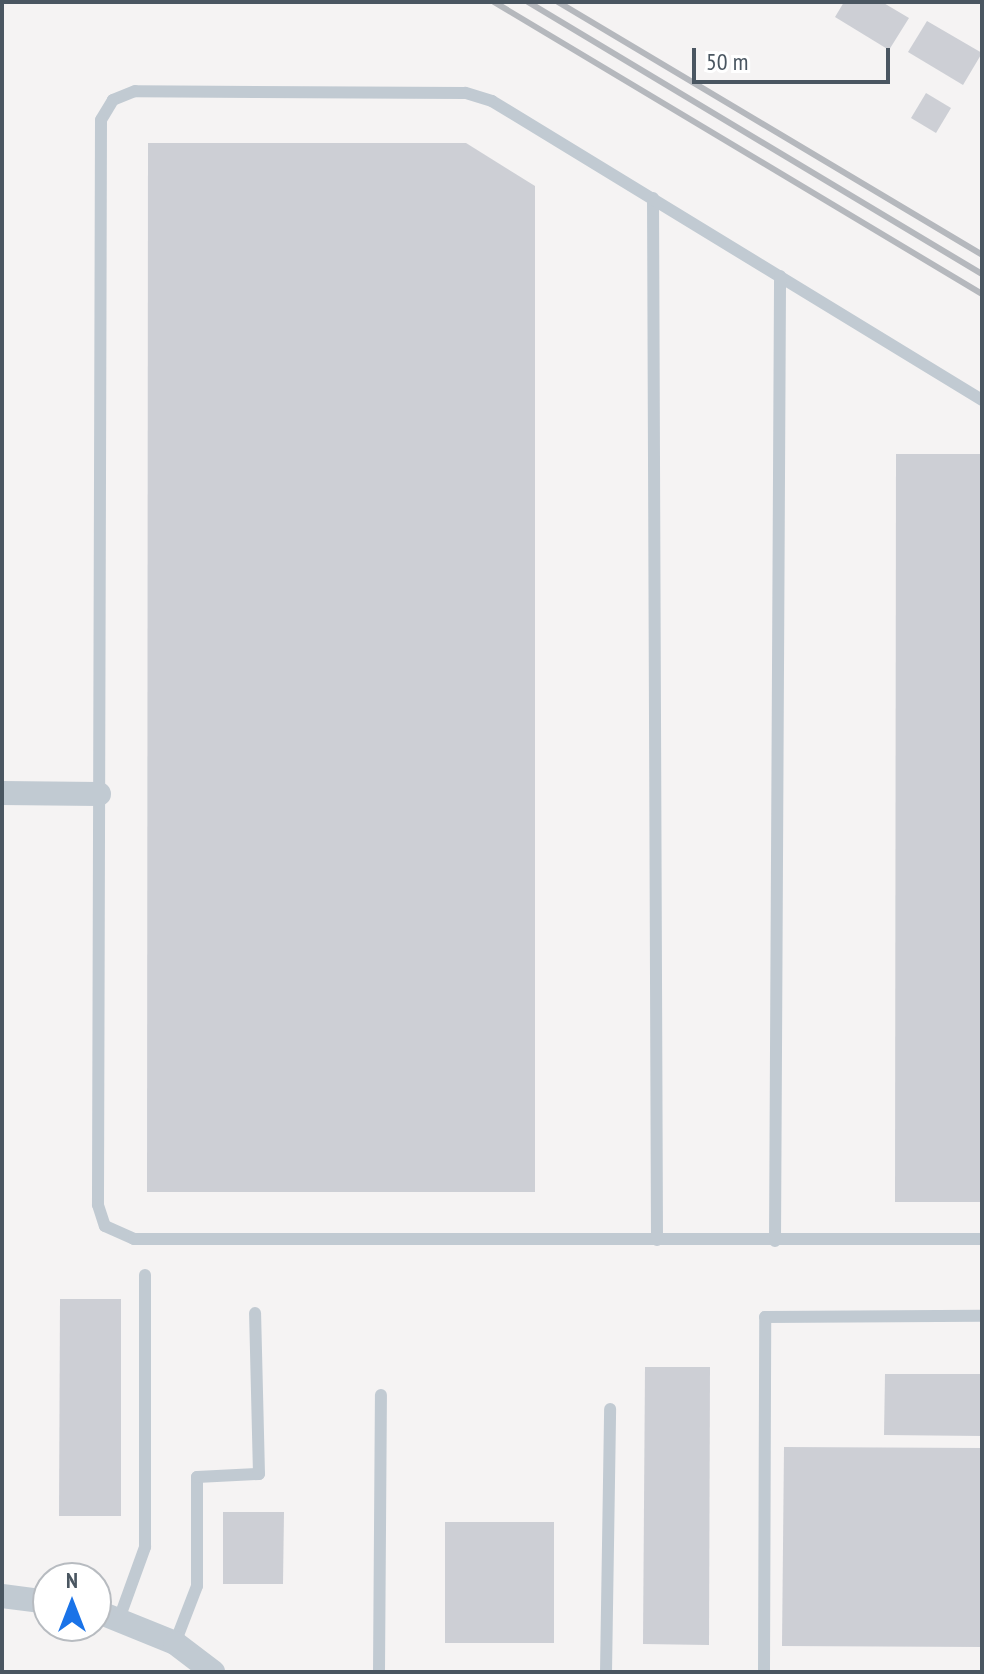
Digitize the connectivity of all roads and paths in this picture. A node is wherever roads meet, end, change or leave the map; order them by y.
1 (653, 198) junction
2 (780, 276) junction
3 (982, 400) edge
4 (2, 793) edge
5 (99, 794) junction
6 (982, 1239) edge
7 (657, 1240) junction
8 (775, 1241) junction
9 (145, 1275) dead end
10 (255, 1313) dead end
11 (982, 1316) edge
12 (381, 1395) dead end
13 (610, 1409) dead end
14 (2, 1596) edge
15 (32, 1600) edge
16 (112, 1608) edge
17 (112, 1617) edge
18 (175, 1643) junction
19 (213, 1672) edge
20 (379, 1672) edge
21 (606, 1672) edge
22 (764, 1672) edge

1 - 2 lane
1 - 5 lane
1 - 7 lane
2 - 3 lane
2 - 8 lane
4 - 5 street
5 - 7 lane
6 - 8 lane
7 - 8 lane
9 - 16 lane
10 - 18 lane
11 - 22 lane
12 - 20 lane
13 - 21 lane
14 - 15 street
17 - 18 street
18 - 19 street

